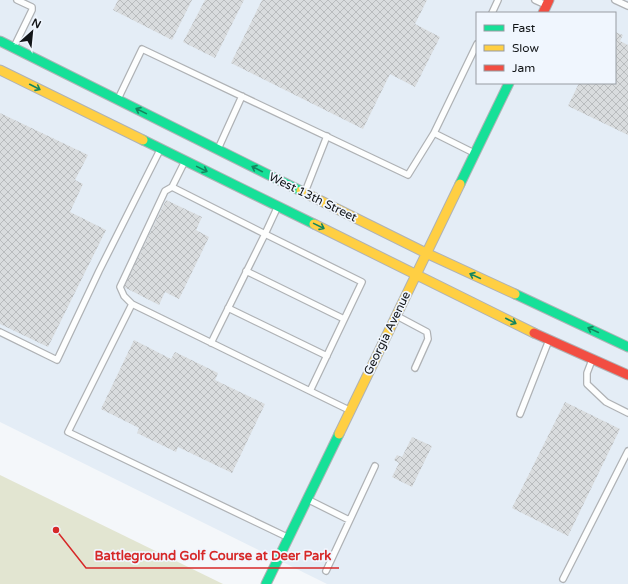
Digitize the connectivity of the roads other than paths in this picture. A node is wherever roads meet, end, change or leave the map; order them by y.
1 (17, 0) edge
2 (498, 0) edge
3 (535, 0) edge
4 (615, 0) edge
5 (546, 6) edge
6 (628, 6) edge
7 (492, 12) edge
8 (0, 41) edge
9 (476, 46) edge
10 (14, 48) junction
11 (0, 70) edge
12 (509, 84) edge
13 (242, 96) junction
14 (118, 100) junction
15 (434, 133) junction
16 (327, 136) junction
17 (218, 149) junction
18 (161, 150) junction
19 (475, 153) junction
20 (185, 161) junction
21 (172, 187) junction
22 (305, 193) junction
23 (278, 206) junction
24 (265, 234) junction
25 (426, 253) junction
26 (246, 271) junction
27 (417, 273) junction
28 (132, 304) junction
29 (228, 308) junction
30 (396, 315) junction
31 (344, 319) junction
32 (0, 332) edge
33 (550, 340) junction
34 (211, 342) junction
35 (628, 347) edge
36 (327, 356) junction
37 (592, 359) junction
38 (414, 368) dead end
39 (628, 375) edge
40 (310, 390) junction
41 (350, 410) junction
42 (628, 413) edge
43 (520, 414) dead end
44 (628, 451) edge
45 (375, 466) dead end
46 (307, 499) junction
47 (349, 520) junction
48 (288, 538) junction
49 (326, 571) dead end
50 (564, 578) dead end
51 (266, 584) edge

1 - 10 lane
2 - 7 lane
3 - 5 lane
4 - 6 lane
8 - 10 main road, West 13th Street
9 - 15 lane
10 - 14 main road, West 13th Street
11 -> 18 main road, West 13th Street
12 - 19 main road, Georgia Avenue
13 - 14 lane
13 - 16 lane
13 - 17 lane
17 -> 14 main road, West 13th Street
15 - 16 lane
15 - 19 lane
16 - 22 lane
22 -> 17 main road, West 13th Street
18 - 20 main road, West 13th Street
18 - 32 lane
19 - 25 main road, Georgia Avenue
20 - 21 lane
20 -> 23 main road, West 13th Street
21 - 24 lane
21 - 28 lane
22 - 25 main road, West 13th Street
23 - 24 lane
23 -> 27 main road, West 13th Street
24 - 26 lane
24 - 31 lane
25 - 27 main road, Georgia Avenue
35 -> 25 main road, West 13th Street
26 - 29 lane
26 - 31 lane
27 - 30 main road, Georgia Avenue
27 -> 33 main road, West 13th Street
28 - 34 lane
28 - 48 lane
29 - 34 lane
29 - 36 lane
30 - 38 lane
30 - 41 main road, Georgia Avenue
31 - 36 lane
33 - 37 main road, West 13th Street
33 - 43 lane
34 - 40 lane
36 - 40 lane
37 - 39 main road, West 13th Street
37 - 42 lane
40 - 41 lane
41 - 46 main road, Georgia Avenue
44 - 50 lane
45 - 47 lane
46 - 47 lane
46 - 48 main road, Georgia Avenue
47 - 49 lane
48 - 51 main road, Georgia Avenue

